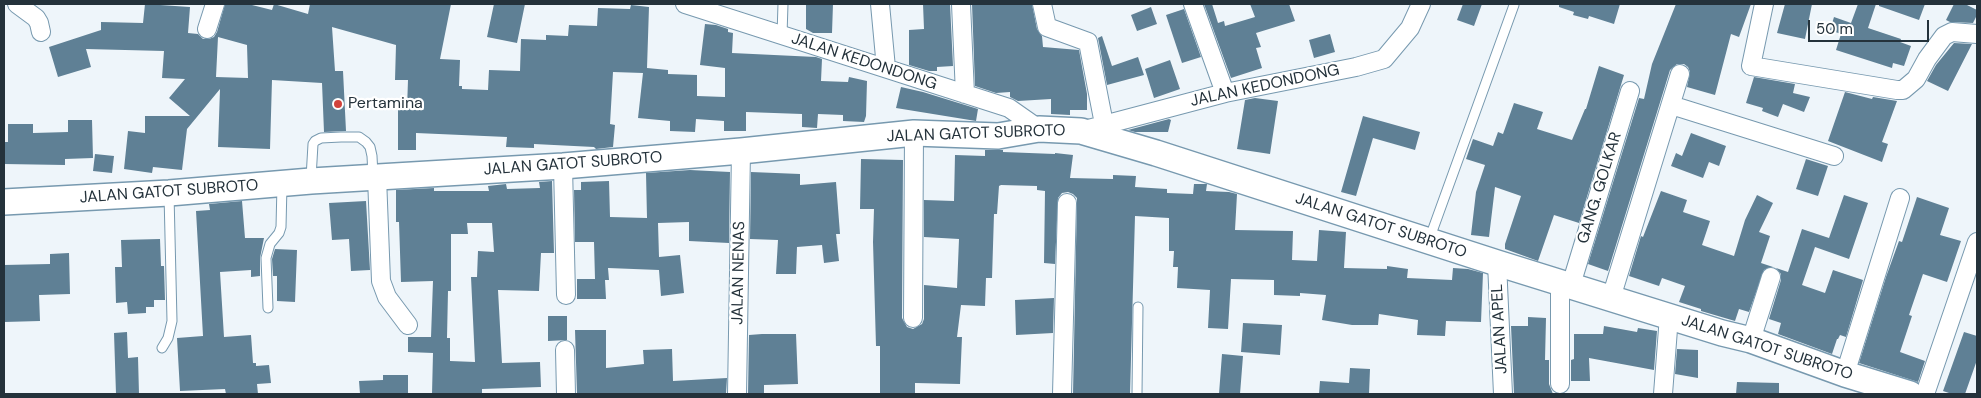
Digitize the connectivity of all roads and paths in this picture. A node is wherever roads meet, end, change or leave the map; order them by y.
1 (17, 4) edge
2 (215, 4) edge
3 (685, 4) edge
4 (783, 4) edge
5 (880, 4) edge
6 (961, 4) edge
7 (1042, 4) edge
8 (1192, 4) edge
9 (1421, 4) edge
10 (1764, 4) edge
11 (1514, 5) dead end
12 (739, 12) edge
13 (208, 29) dead end
14 (41, 32) dead end
15 (1977, 34) edge
16 (782, 35) junction
17 (886, 68) junction
18 (1680, 74) dead end
19 (1630, 91) dead end
20 (1225, 93) junction
21 (965, 94) junction
22 (1671, 105) junction
23 (1093, 128) junction
24 (1039, 129) junction
25 (914, 133) junction
26 (741, 151) junction
27 (1834, 156) dead end
28 (563, 166) junction
29 (375, 177) junction
30 (311, 181) junction
31 (282, 184) junction
32 (169, 193) junction
33 (1900, 198) dead end
34 (4, 202) edge
35 (1067, 203) dead end
36 (1429, 241) junction
37 (1977, 242) edge
38 (1497, 263) junction
39 (1771, 277) dead end
40 (1565, 283) junction
41 (566, 295) dead end
42 (1611, 298) junction
43 (1138, 307) dead end
44 (268, 308) dead end
45 (1669, 316) junction
46 (913, 318) dead end
47 (408, 325) dead end
48 (1751, 340) junction
49 (162, 348) dead end
50 (565, 350) dead end
51 (1845, 374) junction
52 (1560, 384) dead end
53 (566, 394) edge
54 (737, 394) edge
55 (1062, 394) edge
56 (1137, 394) edge
57 (1503, 394) edge
58 (1663, 394) edge
59 (1910, 394) edge
60 (1925, 394) edge

1 - 14 street
2 - 13 street
3 - 12 street, JALAN KEDONDONG
4 - 16 lane
5 - 17 street
6 - 21 street
7 - 23 street
8 - 20 street
9 - 20 street, JALAN KEDONDONG
10 - 15 street
11 - 36 lane
12 - 16 street, JALAN KEDONDONG
16 - 17 street, JALAN KEDONDONG
17 - 21 street, JALAN KEDONDONG
18 - 22 street
19 - 40 street, GANG. GOLKAR
20 - 23 street, JALAN KEDONDONG
21 - 24 street, JALAN KEDONDONG
22 - 27 street
22 - 42 street
23 - 24 main road, JALAN GATOT SUBROTO
23 - 36 main road, JALAN GATOT SUBROTO
24 - 25 main road, JALAN GATOT SUBROTO
25 - 26 main road, JALAN GATOT SUBROTO
25 - 46 street
26 - 28 main road, JALAN GATOT SUBROTO
26 - 54 street, JALAN NENAS
28 - 29 main road, JALAN GATOT SUBROTO
28 - 41 street
29 - 30 main road, JALAN GATOT SUBROTO
29 - 30 lane
29 - 47 street
30 - 31 main road, JALAN GATOT SUBROTO
31 - 32 main road, JALAN GATOT SUBROTO
31 - 44 lane
32 - 34 main road, JALAN GATOT SUBROTO
32 - 49 lane
33 - 51 street
35 - 55 street
36 - 38 main road, JALAN GATOT SUBROTO
37 - 60 street
38 - 40 main road, JALAN GATOT SUBROTO
38 - 57 street, JALAN APEL
39 - 48 street
40 - 42 main road, JALAN GATOT SUBROTO
40 - 52 street, GANG. GOLKAR
42 - 45 main road, JALAN GATOT SUBROTO
43 - 56 lane
45 - 48 main road, JALAN GATOT SUBROTO
45 - 58 street
48 - 51 main road, JALAN GATOT SUBROTO
50 - 53 street
51 - 59 main road, JALAN GATOT SUBROTO

